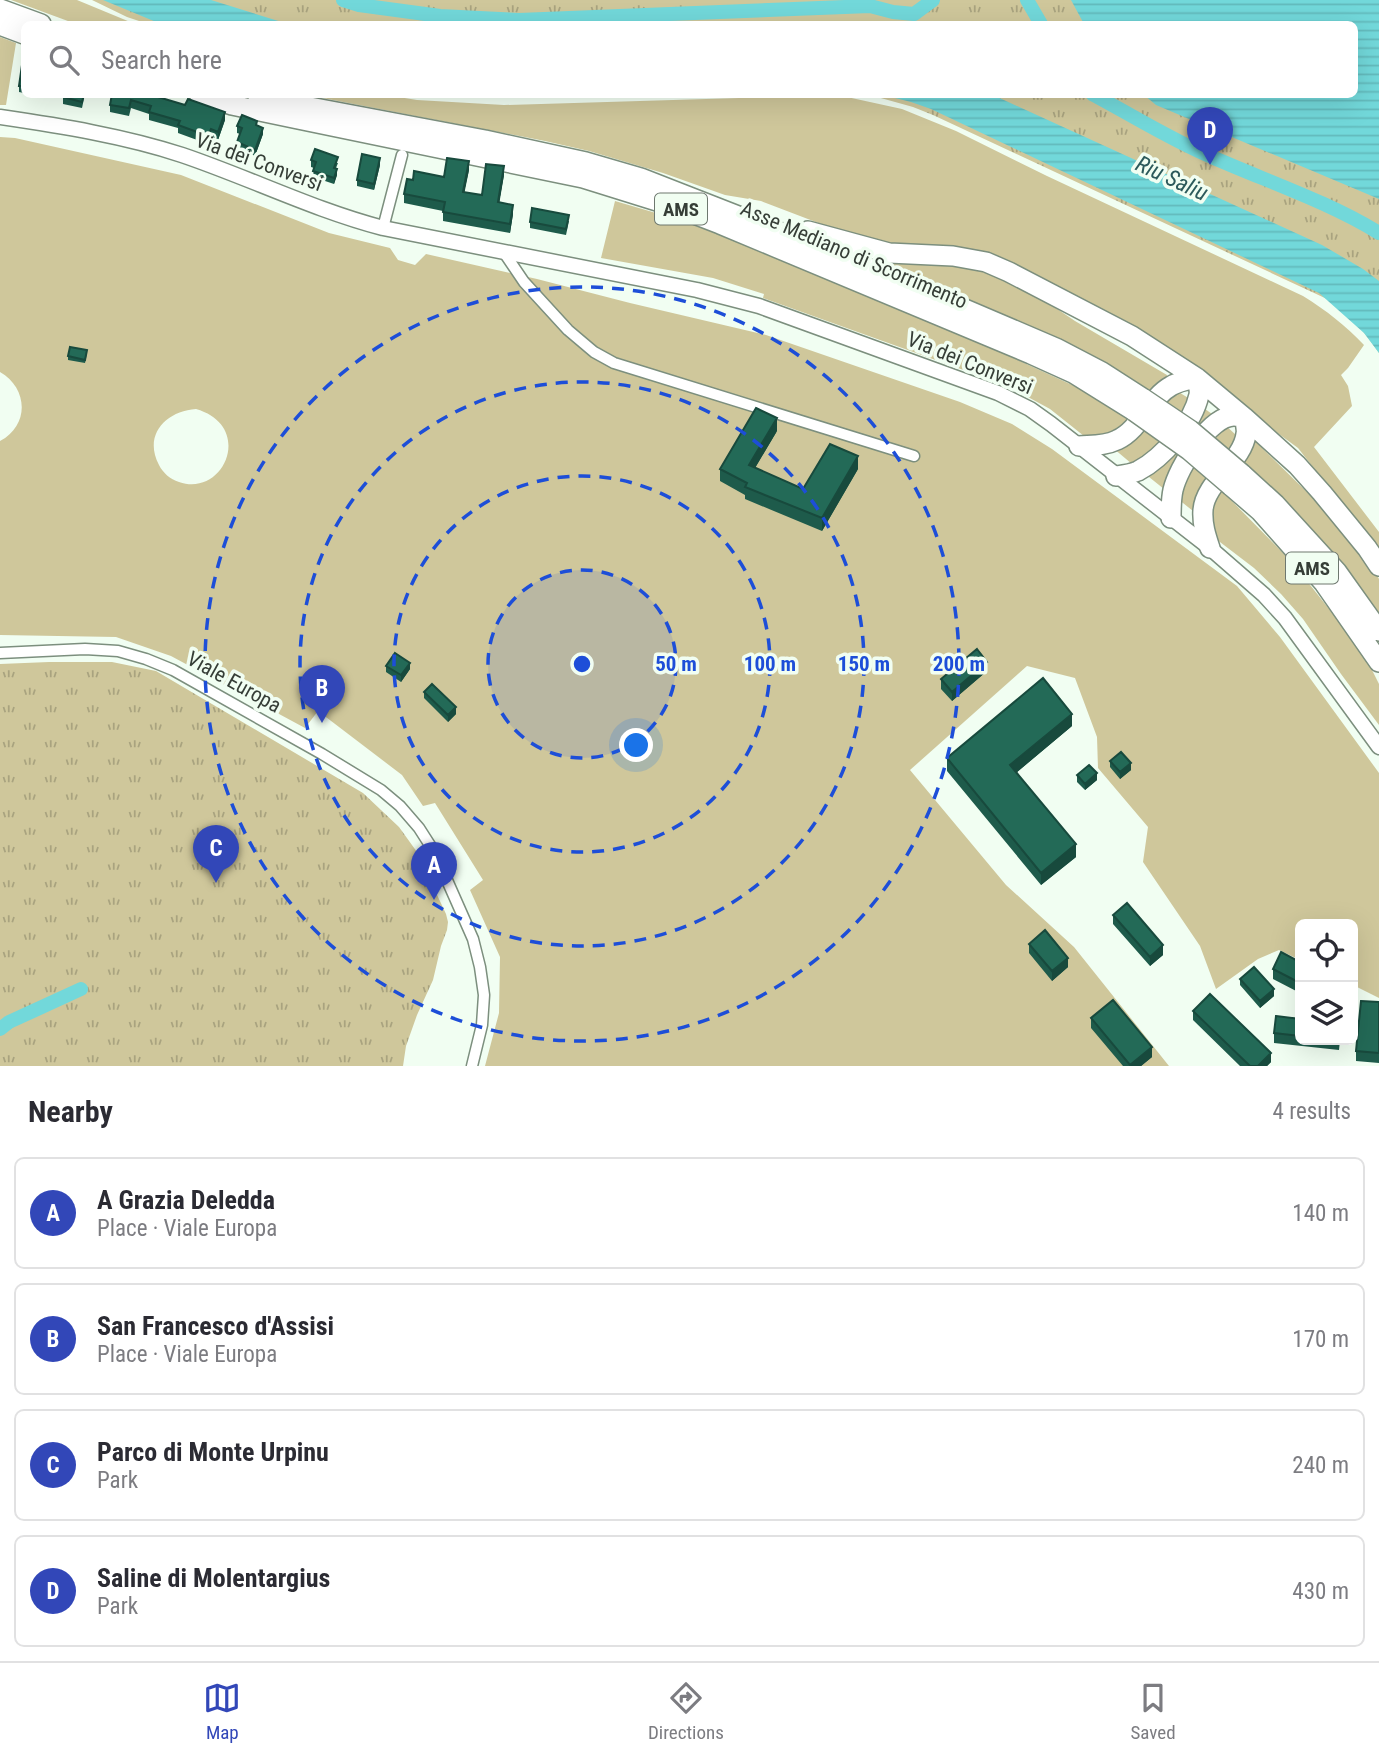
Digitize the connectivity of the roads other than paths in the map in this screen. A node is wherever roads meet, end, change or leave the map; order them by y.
1 (0, 9) edge
2 (33, 21) edge
3 (0, 25) edge
4 (21, 33) edge
5 (211, 98) edge
6 (272, 98) edge
7 (0, 117) edge
8 (402, 155) dead end
9 (383, 228) junction
10 (783, 233) junction
11 (503, 251) junction
12 (1197, 379) junction
13 (1139, 405) junction
14 (1245, 418) junction
15 (1079, 446) junction
16 (914, 456) dead end
17 (1116, 476) junction
18 (1236, 480) junction
19 (1171, 518) junction
20 (1210, 548) junction
21 (1379, 566) edge
22 (1379, 631) edge
23 (0, 653) edge
24 (1379, 662) edge
25 (1379, 747) edge
26 (472, 1066) edge

1 - 2 highway
3 - 4 highway
5 - 13 highway, Asse Mediano di Scorrimento / AMS
6 - 10 highway, Asse Mediano di Scorrimento / AMS
7 - 9 street, Via dei Conversi
8 - 9 street
9 - 11 street, Via dei Conversi
10 - 12 highway
10 - 13 highway, Asse Mediano di Scorrimento / AMS
11 - 15 street, Via dei Conversi
11 - 16 street
12 - 14 highway
12 - 15 highway
12 - 17 highway
13 - 18 highway, Asse Mediano di Scorrimento / AMS, bridge
14 - 19 highway
14 - 20 highway
14 - 21 highway
15 - 17 street, Via dei Conversi
17 - 19 street, Via dei Conversi
18 - 22 highway, Asse Mediano di Scorrimento / AMS
18 - 24 highway, Asse Mediano di Scorrimento / AMS
19 - 20 street, Via dei Conversi
20 - 25 street, Via dei Conversi
23 - 26 street, Viale Europa

